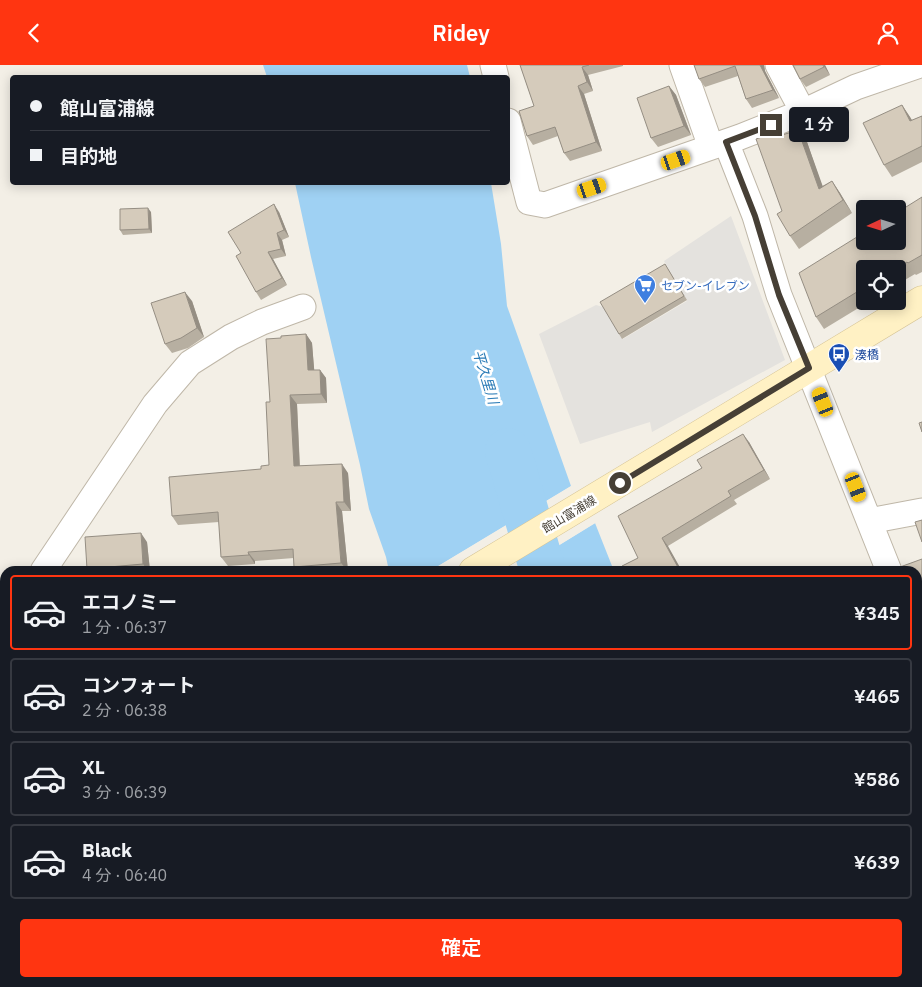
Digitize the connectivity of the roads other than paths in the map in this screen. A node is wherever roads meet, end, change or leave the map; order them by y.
1 (682, 65) edge
2 (778, 65) edge
3 (920, 65) edge
4 (803, 112) junction
5 (510, 129) edge
6 (719, 145) junction
7 (922, 300) edge
8 (303, 307) dead end
9 (809, 368) junction
10 (922, 511) edge
11 (870, 521) junction
12 (47, 566) edge
13 (481, 566) edge
14 (887, 566) edge

1 - 6 street
2 - 4 street
3 - 4 street
4 - 6 street
5 - 6 street
6 - 9 street
7 - 9 main road, 館山富浦線
8 - 12 street
9 - 11 street
9 - 13 main road, 館山富浦線
10 - 11 street
11 - 14 street

